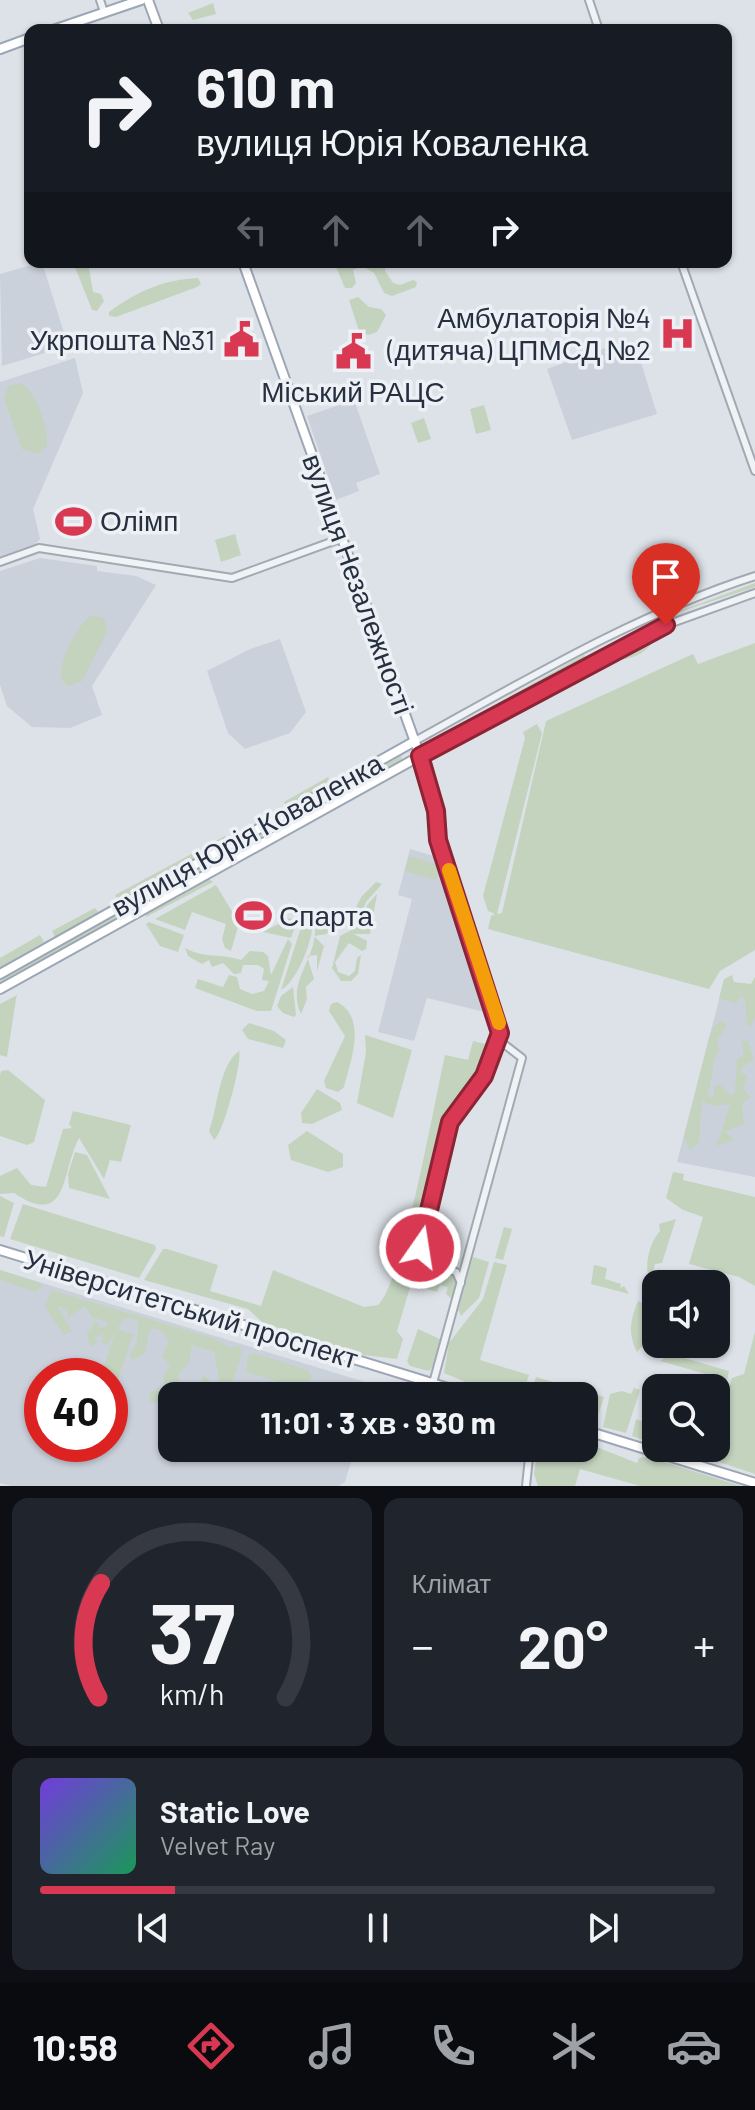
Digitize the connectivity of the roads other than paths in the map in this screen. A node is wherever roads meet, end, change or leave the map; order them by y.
1 (100, 0) edge
2 (141, 0) edge
3 (148, 0) edge
4 (589, 0) edge
5 (104, 12) junction
6 (70, 24) edge
7 (157, 24) edge
8 (597, 24) edge
9 (24, 40) edge
10 (0, 49) edge
11 (245, 268) edge
12 (683, 268) edge
13 (755, 471) edge
14 (342, 538) junction
15 (0, 562) edge
16 (755, 576) edge
17 (755, 593) edge
18 (415, 741) junction
19 (420, 756) junction
20 (0, 974) edge
21 (0, 989) edge
22 (500, 1041) junction
23 (0, 1250) edge
24 (461, 1283) junction
25 (430, 1382) edge
26 (433, 1382) edge
27 (598, 1434) edge
28 (529, 1462) edge
29 (528, 1472) junction
30 (755, 1483) edge
31 (526, 1486) edge
32 (533, 1486) edge

1 - 5 street
2 - 5 main road
3 - 7 main road
4 - 8 street
5 - 6 main road
9 - 10 main road
11 - 14 main road, вулиця Незалежності
12 - 13 street
14 - 15 street
14 - 18 main road, вулиця Незалежності
16 - 18 street, вулиця Юрія Коваленка
17 - 19 street, вулиця Юрія Коваленка
18 - 19 main road, вулиця Незалежності
18 - 20 main road, вулиця Юрія Коваленка
19 - 21 main road, вулиця Юрія Коваленка
19 - 22 street, вулиця Незалежності
22 - 24 street
22 - 24 street
23 - 25 main road, Університетський проспект
24 - 26 street
27 - 30 main road
28 - 29 street
29 - 31 street
29 - 32 street

